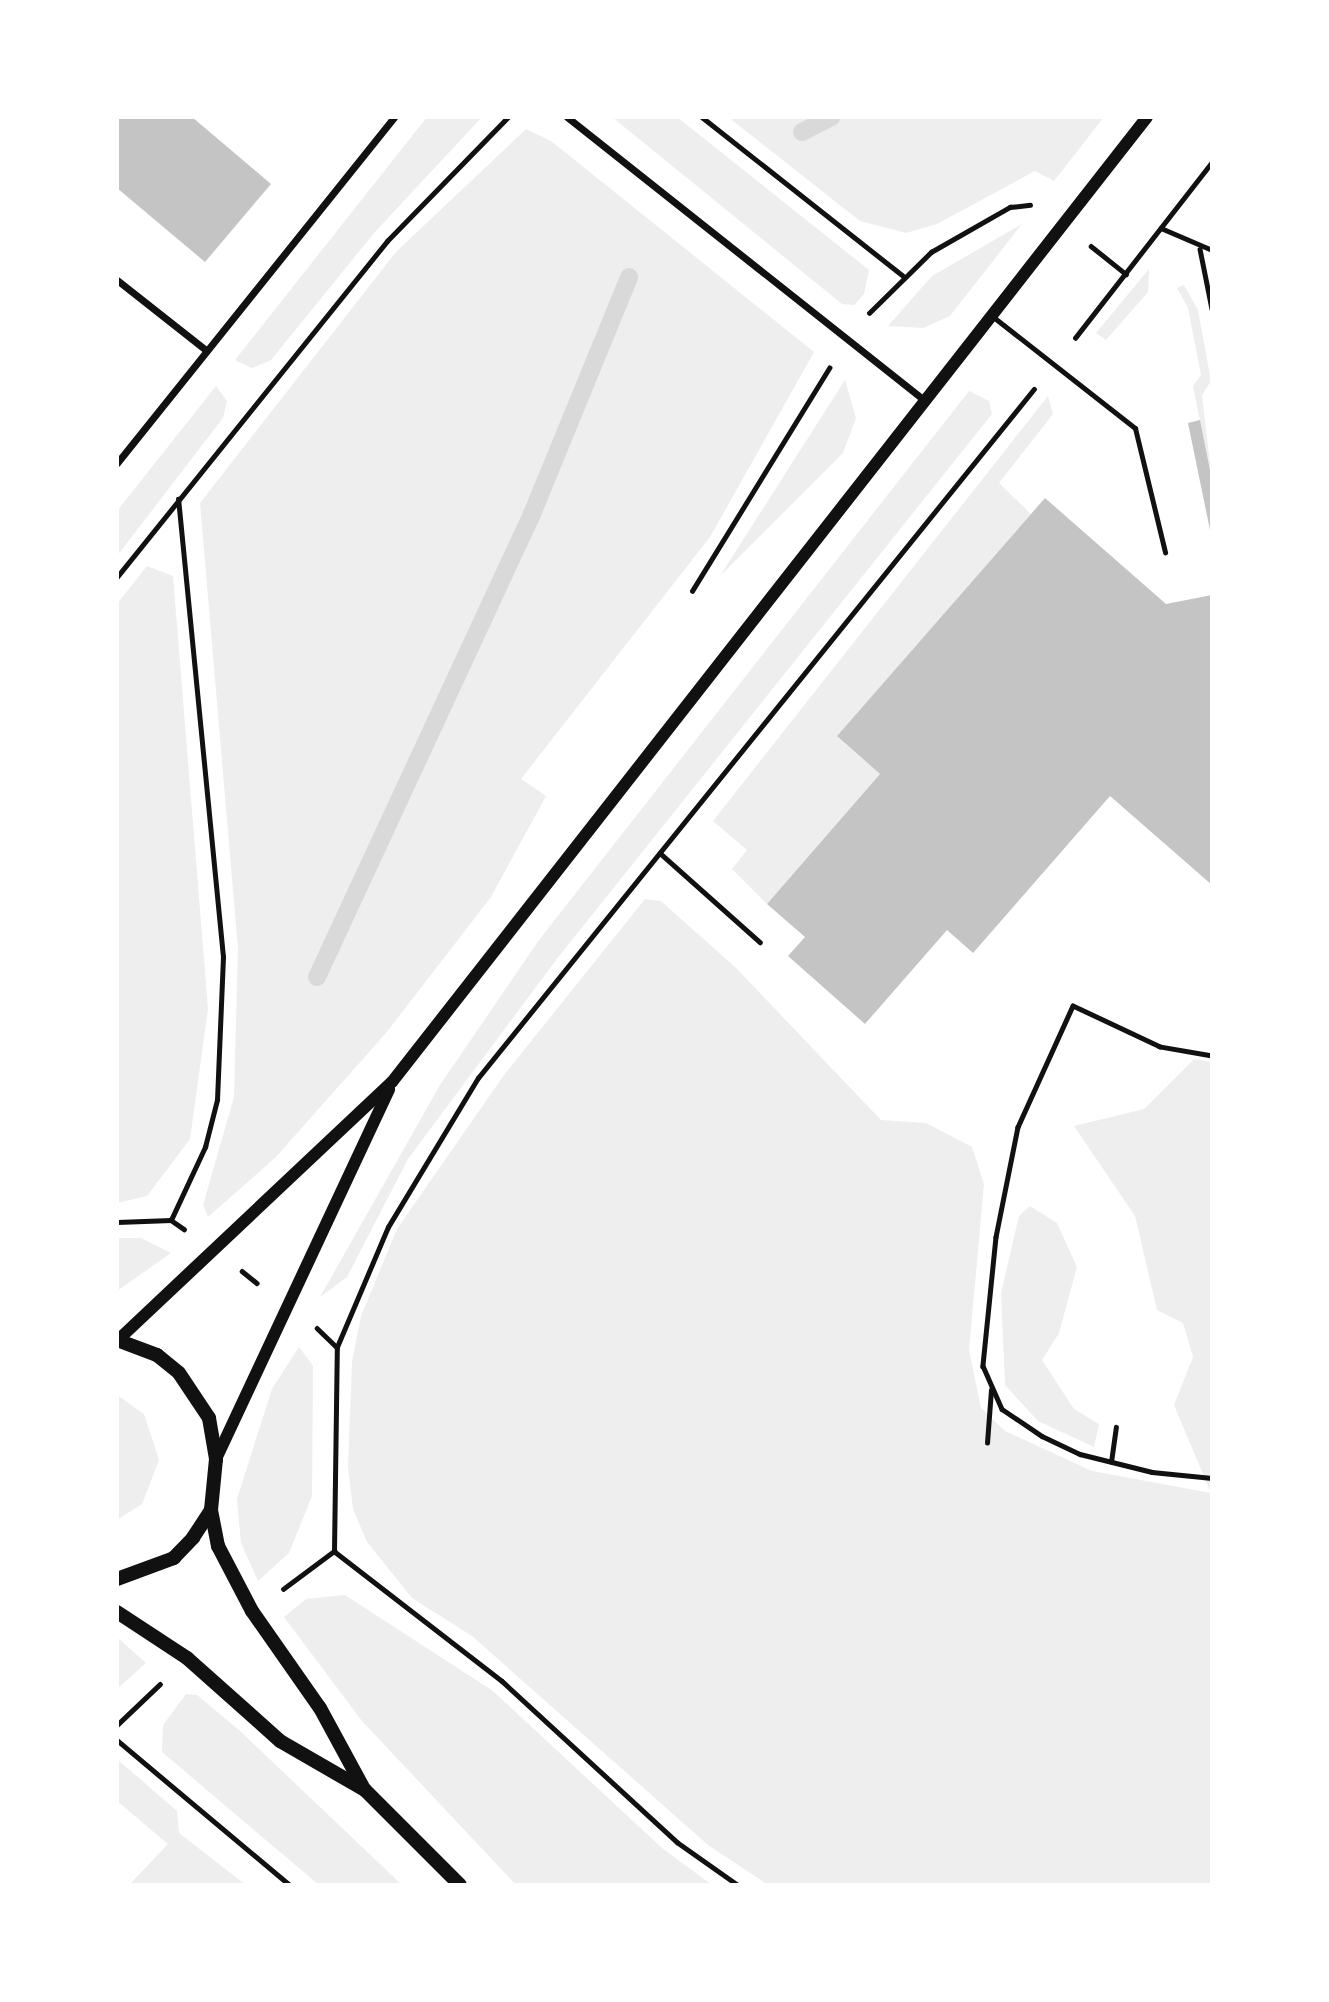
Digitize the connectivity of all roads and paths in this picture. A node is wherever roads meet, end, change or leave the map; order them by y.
1 (394, 117) edge
2 (508, 117) edge
3 (566, 117) edge
4 (702, 117) edge
5 (1147, 117) edge
6 (1212, 162) edge
7 (1161, 228) junction
8 (1200, 249) junction
9 (1212, 250) edge
10 (902, 275) dead end
11 (117, 279) edge
12 (1212, 309) edge
13 (990, 314) junction
14 (206, 350) junction
15 (1054, 365) junction
16 (923, 399) junction
17 (117, 463) edge
18 (178, 499) junction
19 (1165, 552) dead end
20 (117, 577) edge
21 (660, 853) junction
22 (760, 942) dead end
23 (1212, 1056) edge
24 (392, 1082) junction
25 (171, 1220) dead end
26 (118, 1340) edge
27 (991, 1386) junction
28 (1116, 1427) dead end
29 (987, 1443) dead end
30 (216, 1459) junction
31 (1111, 1462) junction
32 (1212, 1478) edge
33 (211, 1510) junction
34 (334, 1551) junction
35 (117, 1579) edge
36 (252, 1611) junction
37 (117, 1612) edge
38 (187, 1658) junction
39 (117, 1725) edge
40 (117, 1740) edge
41 (365, 1790) junction
42 (290, 1885) edge
43 (460, 1885) edge
44 (738, 1885) edge

1 - 14 street
2 - 18 path
3 - 16 street
4 - 10 path
5 - 13 street
6 - 7 path
7 - 8 path
7 - 15 path
8 - 9 path
8 - 12 path
11 - 14 street
13 - 15 lane
13 - 16 street
14 - 17 street
15 - 19 lane
15 - 21 path
16 - 24 street
18 - 20 path
18 - 25 path
21 - 22 path
21 - 34 path
23 - 27 path
24 - 26 street
24 - 30 street
26 - 30 main road
27 - 29 path
27 - 31 path
28 - 31 path
30 - 33 main road
31 - 32 path
33 - 35 main road
33 - 36 main road
34 - 36 path
34 - 44 path
36 - 41 main road
37 - 38 main road
38 - 39 path
38 - 41 main road
40 - 42 path
41 - 43 main road

